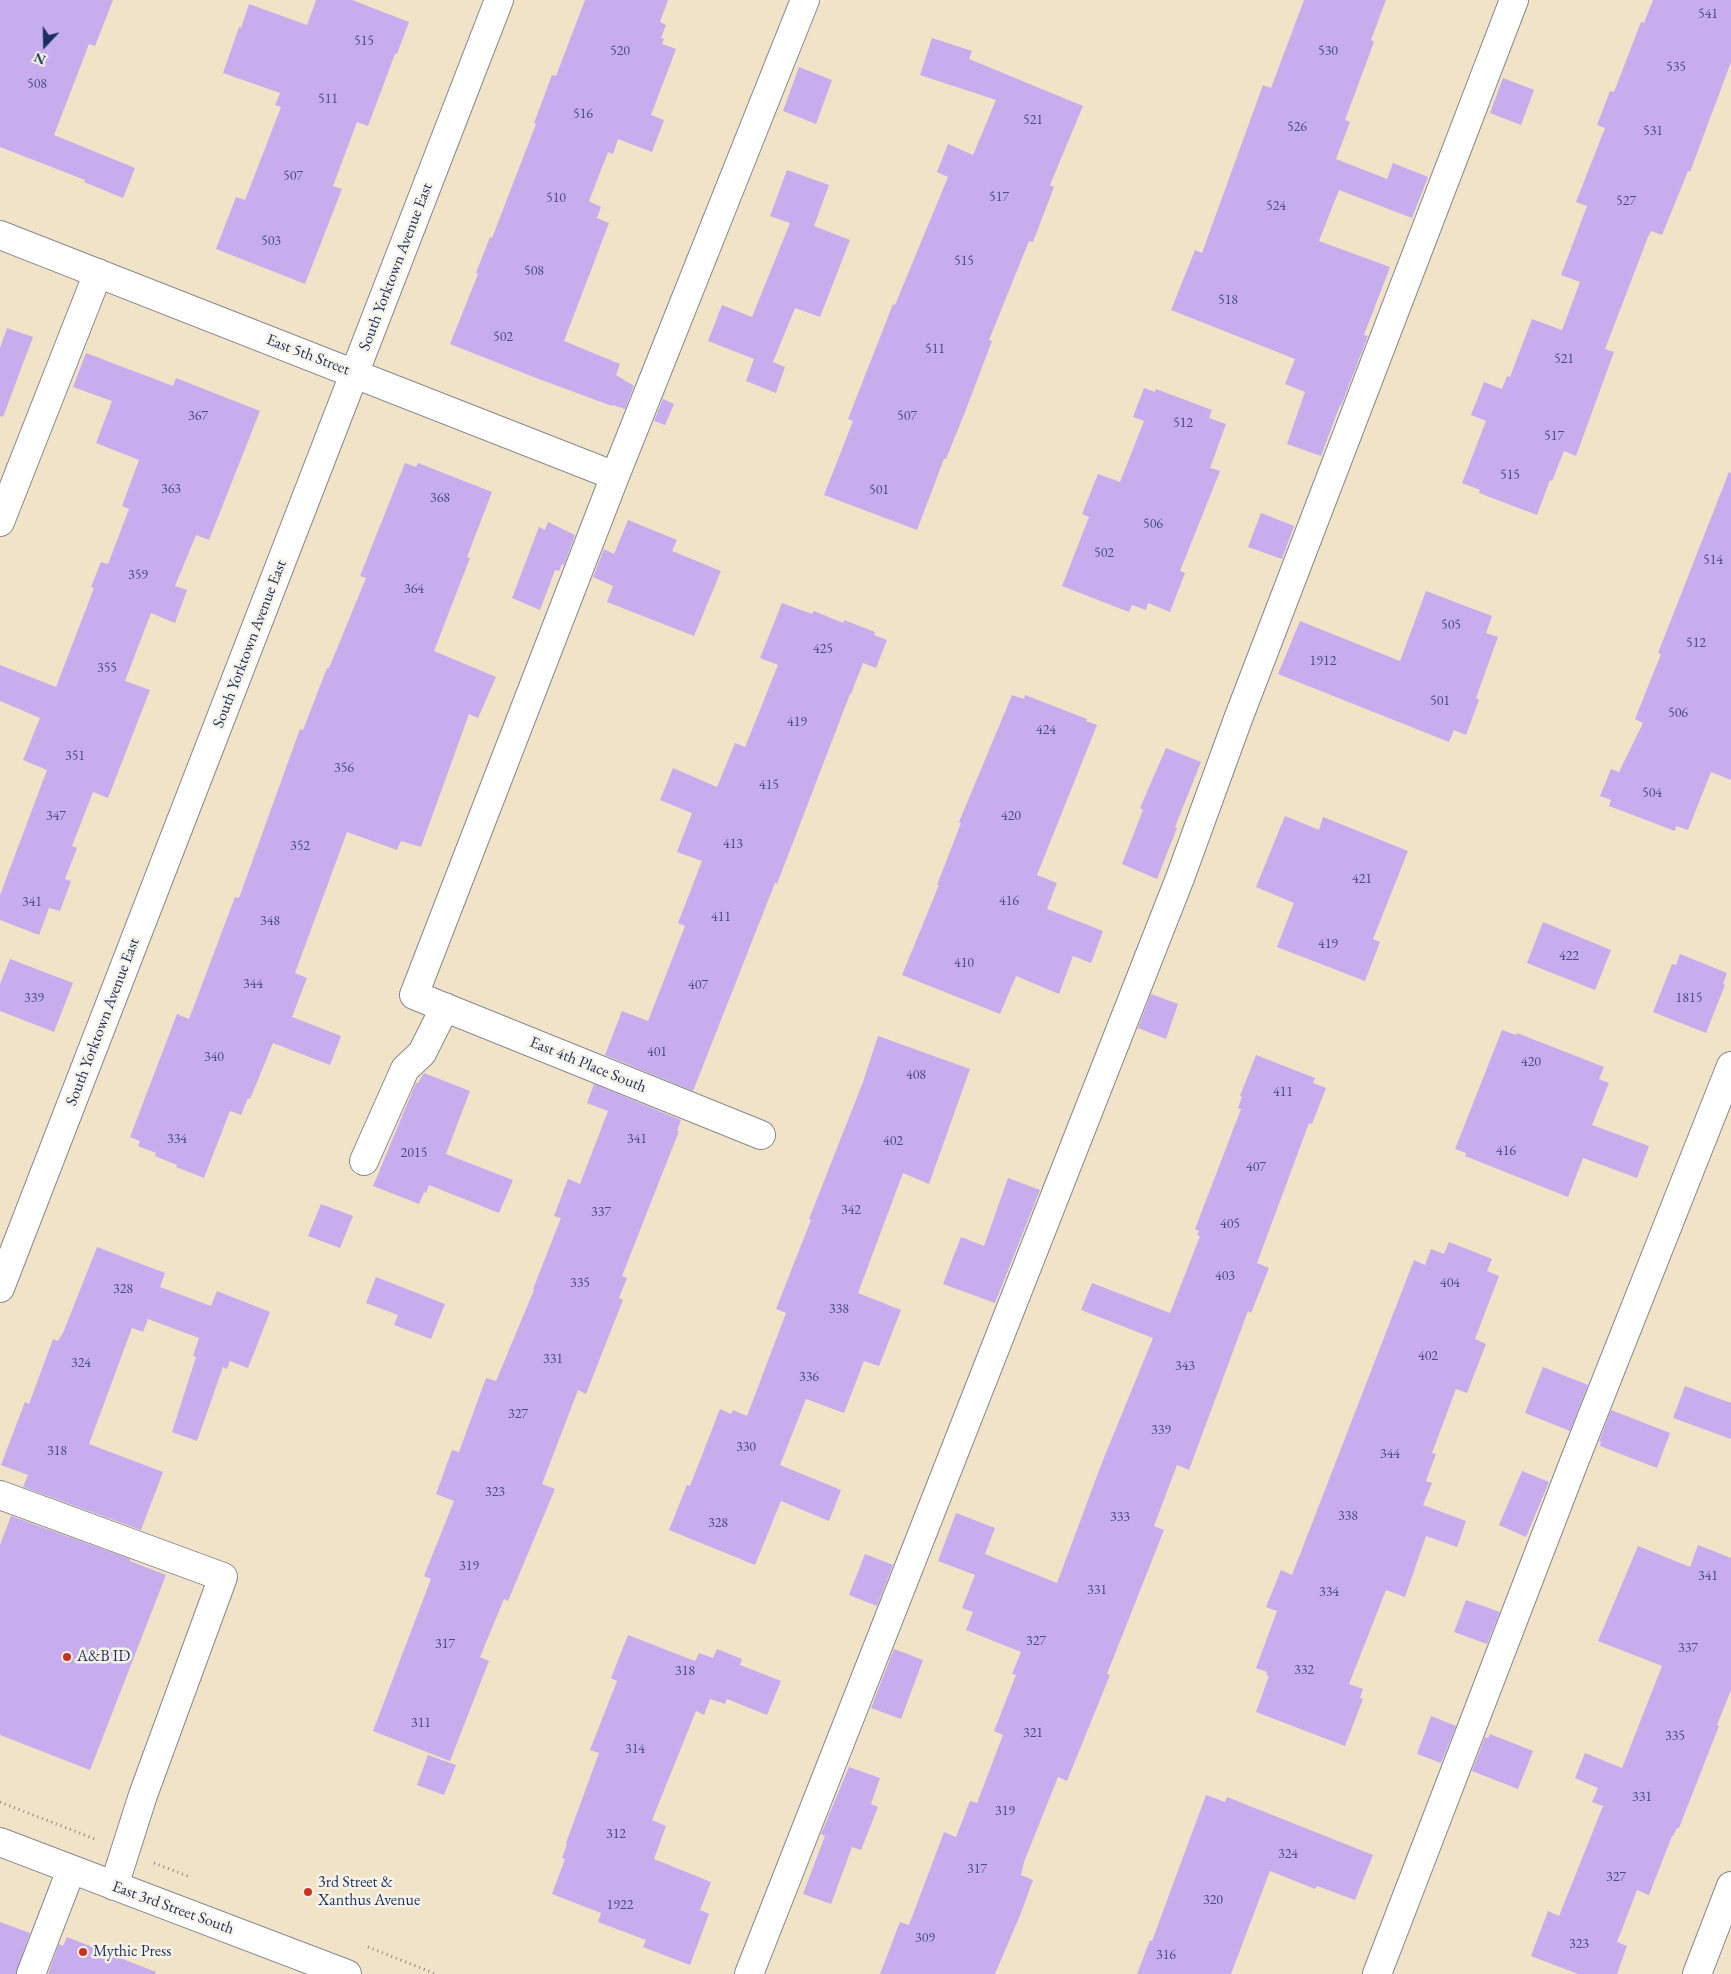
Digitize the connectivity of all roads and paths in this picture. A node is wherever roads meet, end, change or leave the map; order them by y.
1 (499, 0) edge
2 (805, 0) edge
3 (1514, 0) edge
4 (0, 235) edge
5 (98, 273) junction
6 (355, 374) junction
7 (615, 476) junction
8 (0, 522) edge
9 (445, 1007) junction
10 (1731, 1066) edge
11 (761, 1135) dead end
12 (364, 1161) dead end
13 (0, 1288) edge
14 (0, 1495) edge
15 (0, 1842) edge
16 (71, 1870) junction
17 (114, 1886) junction
18 (1731, 1886) edge
19 (31, 1974) edge
20 (347, 1974) edge
21 (749, 1974) edge
22 (1377, 1974) edge
23 (1697, 1974) edge

1 - 6 street, South Yorktown Avenue East
2 - 7 street
3 - 21 street
4 - 5 street, East 5th Street
5 - 6 street, East 5th Street
5 - 8 street
6 - 7 street, East 5th Street
6 - 13 street, South Yorktown Avenue East
7 - 9 street, East 4th Place South
9 - 11 street, East 4th Place South
9 - 12 street
10 - 22 street
14 - 17 street
15 - 16 street, East 3rd Street South
16 - 17 street, East 3rd Street South
16 - 19 street
17 - 20 street, East 3rd Street South
18 - 23 street

